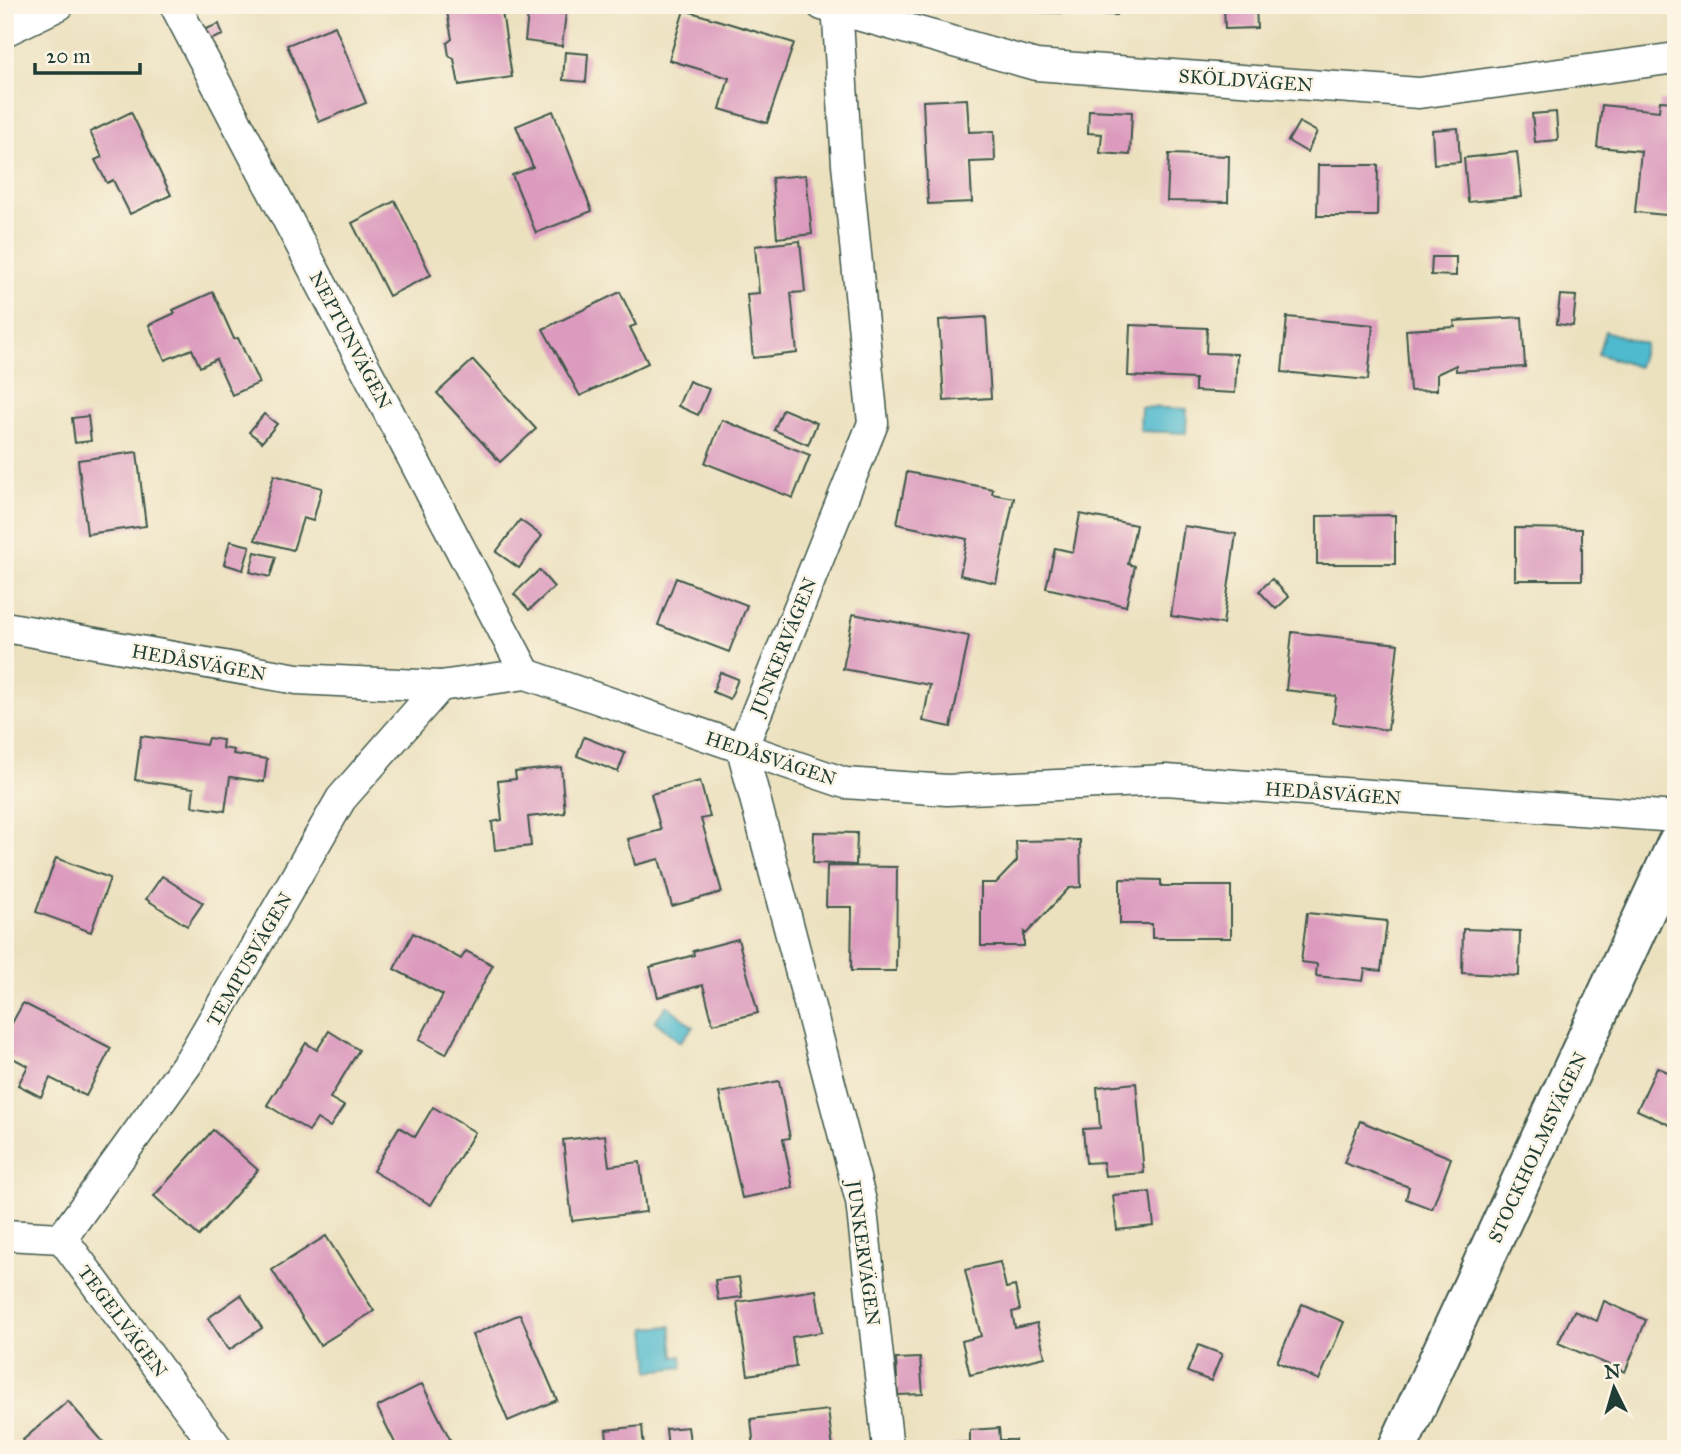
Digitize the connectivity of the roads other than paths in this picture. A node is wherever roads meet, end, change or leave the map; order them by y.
1 (59, 5) edge
2 (175, 5) edge
3 (832, 7) edge
4 (5, 31) edge
5 (1676, 58) edge
6 (5, 626) edge
7 (526, 674) junction
8 (440, 685) junction
9 (741, 749) junction
10 (1676, 817) edge
11 (1676, 845) edge
12 (5, 1235) edge
13 (62, 1238) junction
14 (218, 1449) edge
15 (888, 1449) edge
16 (1397, 1449) edge

1 - 4 street
2 - 7 street, NEPTUNVÄGEN
3 - 5 street, SKÖLDVÄGEN
3 - 9 street, JUNKERVÄGEN
6 - 8 street, HEDÅSVÄGEN
7 - 8 street, HEDÅSVÄGEN
7 - 9 street, HEDÅSVÄGEN
8 - 13 street, TEMPUSVÄGEN
9 - 10 street, HEDÅSVÄGEN
9 - 15 street, JUNKERVÄGEN
11 - 16 main road, STOCKHOLMSVÄGEN
12 - 13 street
13 - 14 street, TEGELVÄGEN

